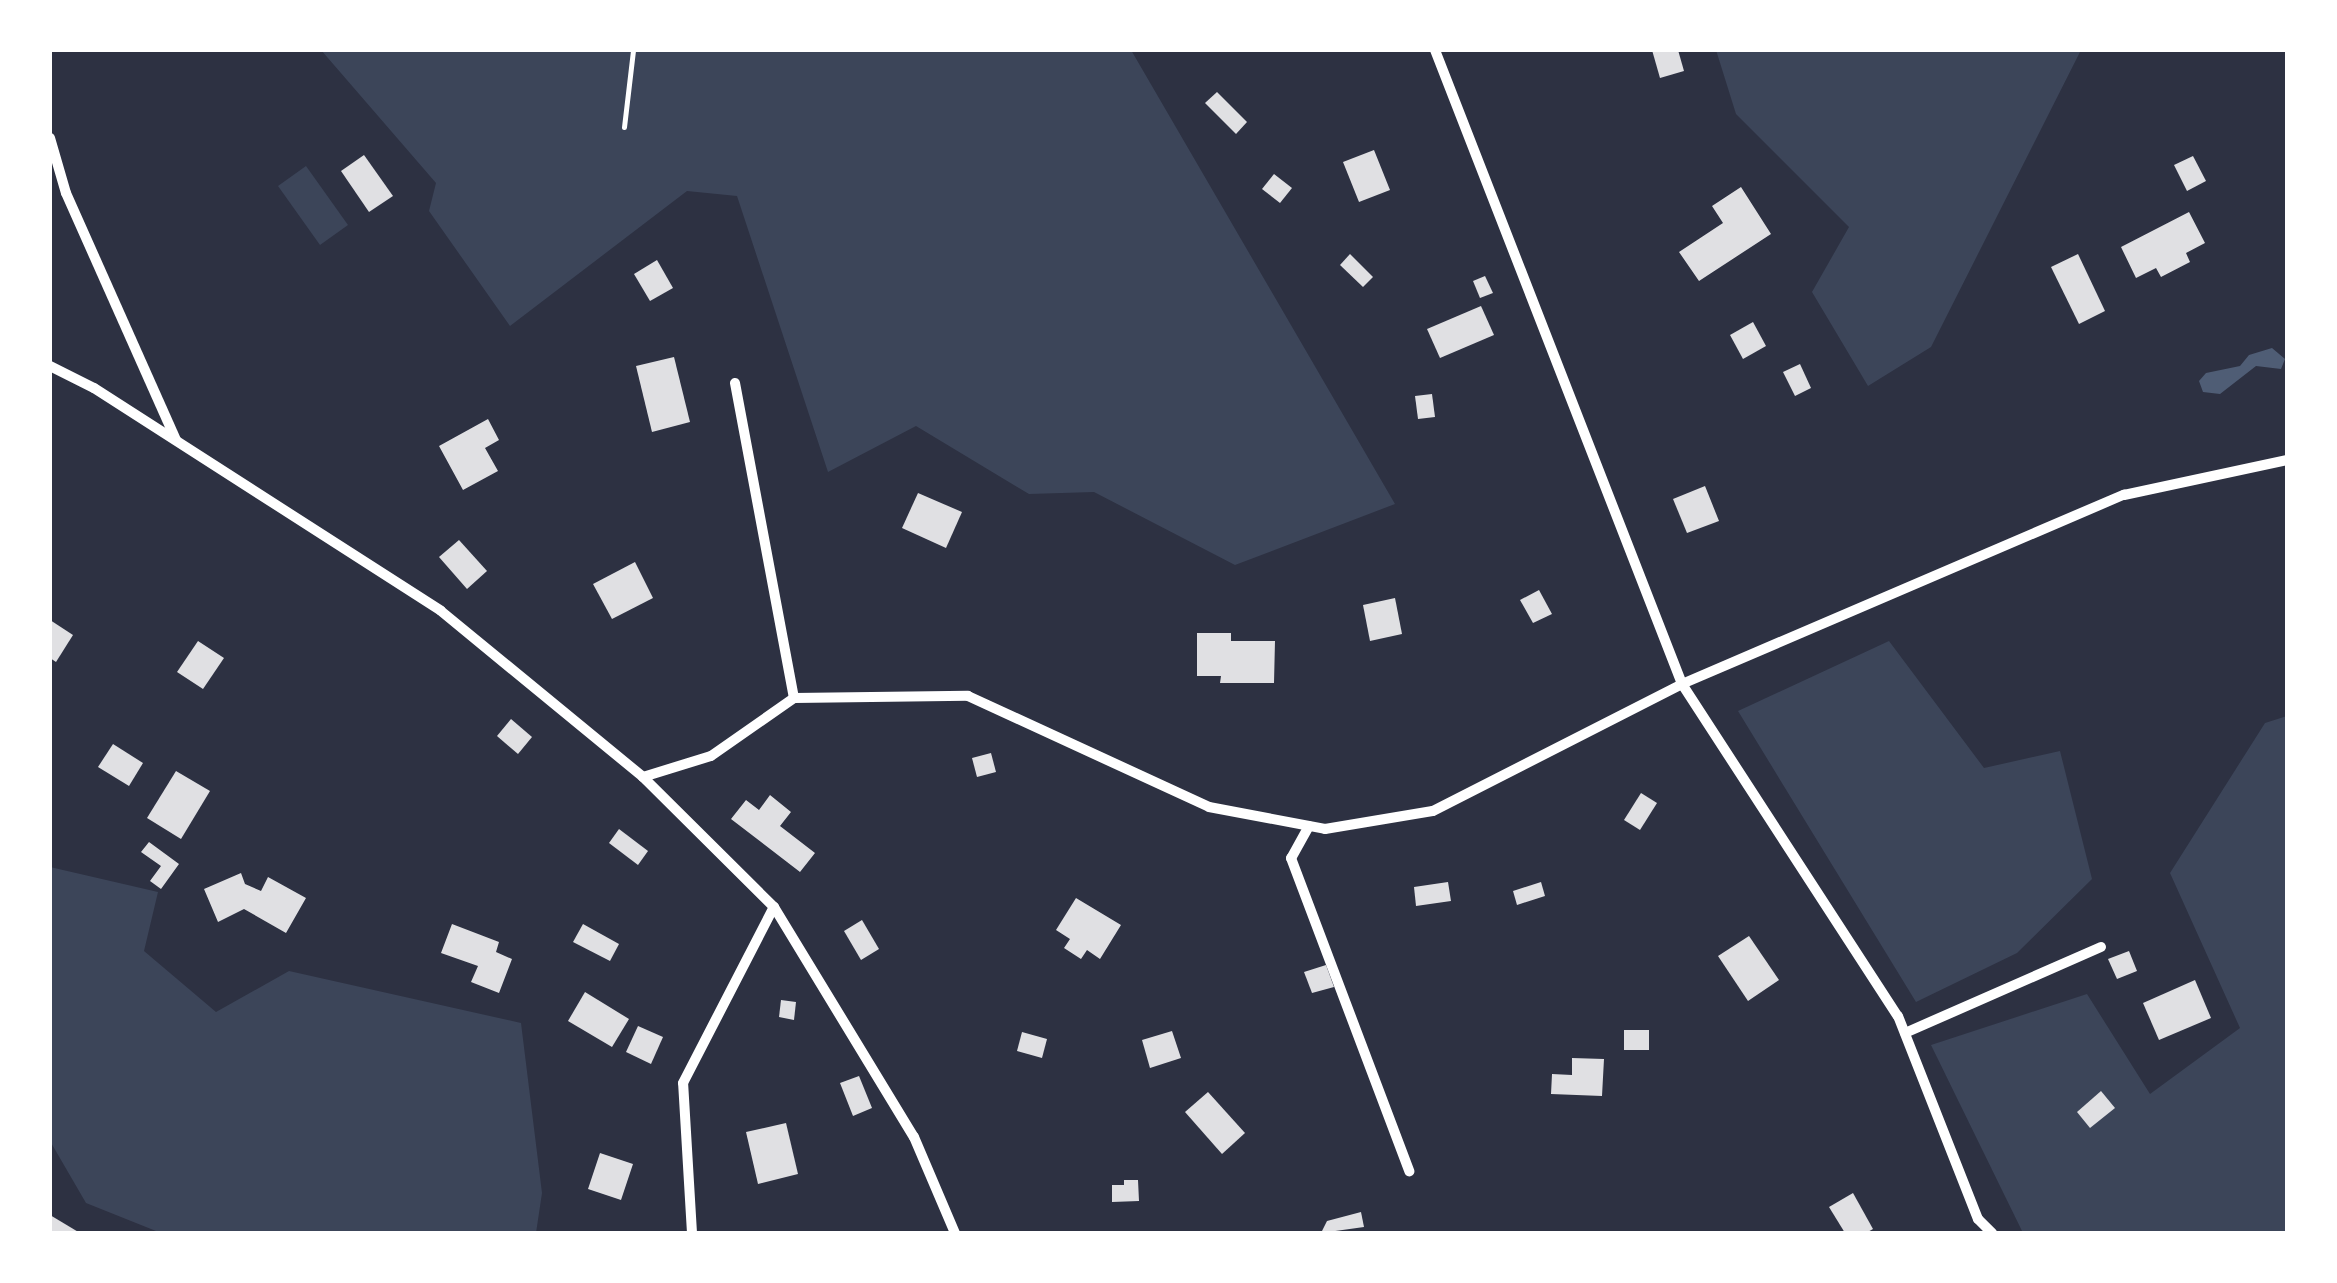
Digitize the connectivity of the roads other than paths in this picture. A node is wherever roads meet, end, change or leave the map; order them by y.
1 (1435, 50) edge
2 (50, 138) edge
3 (50, 366) edge
4 (735, 383) dead end
5 (176, 440) junction
6 (2287, 460) edge
7 (1682, 684) junction
8 (794, 698) junction
9 (643, 777) junction
10 (1309, 826) junction
11 (774, 907) junction
12 (2102, 947) dead end
13 (1905, 1034) junction
14 (1409, 1171) dead end
15 (692, 1233) edge
16 (955, 1233) edge
17 (1992, 1233) edge

1 - 7 street
2 - 5 street
3 - 5 street
4 - 8 street
5 - 9 street
6 - 7 street
7 - 10 street
7 - 13 street
8 - 9 street
8 - 10 street
9 - 11 street
10 - 14 street
11 - 15 street
11 - 16 street
12 - 13 street
13 - 17 street

